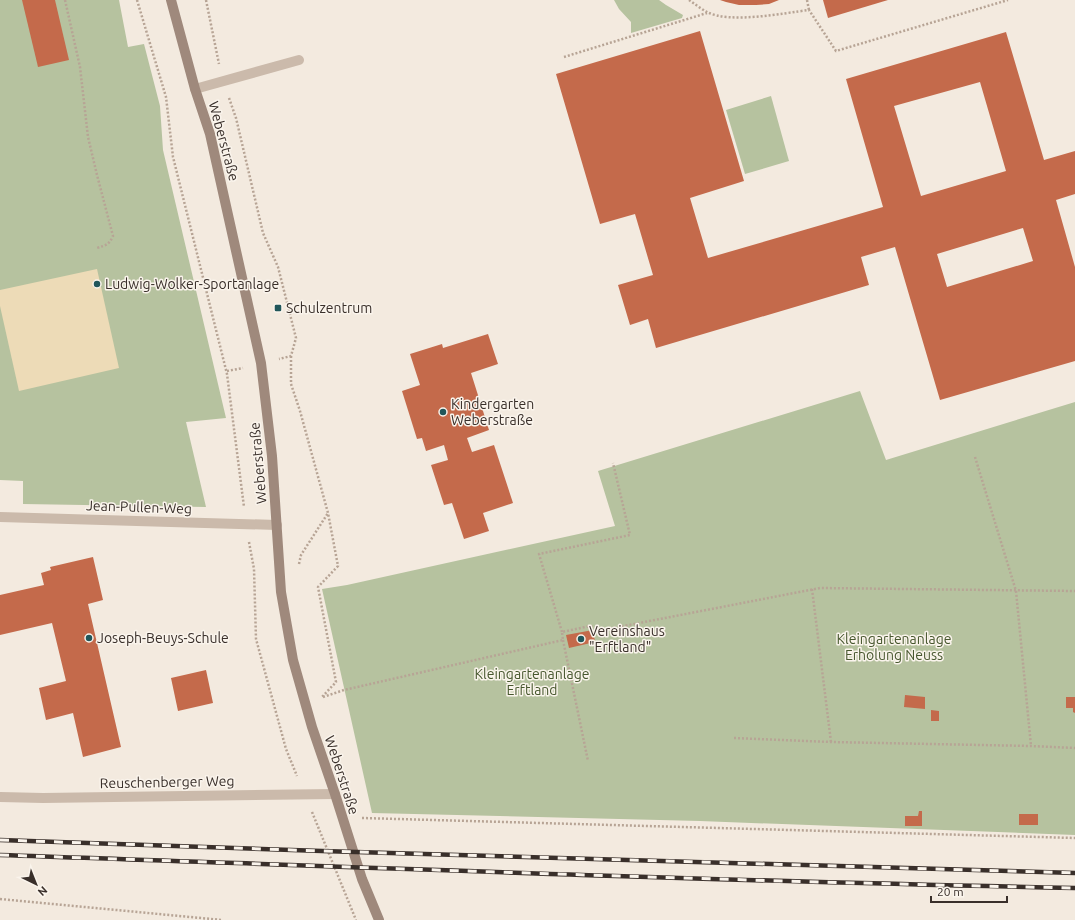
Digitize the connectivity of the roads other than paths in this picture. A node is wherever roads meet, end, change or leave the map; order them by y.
1 (170, 0) edge
2 (299, 60) dead end
3 (194, 89) junction
4 (0, 517) edge
5 (277, 525) junction
6 (335, 794) junction
7 (0, 797) edge
8 (379, 920) edge

1 - 3 main road, Weberstraße
2 - 3 street
3 - 5 main road, Weberstraße
4 - 5 street, Jean-Pullen-Weg
5 - 6 main road, Weberstraße
6 - 7 street, Reuschenberger Weg
6 - 8 main road, Weberstraße

